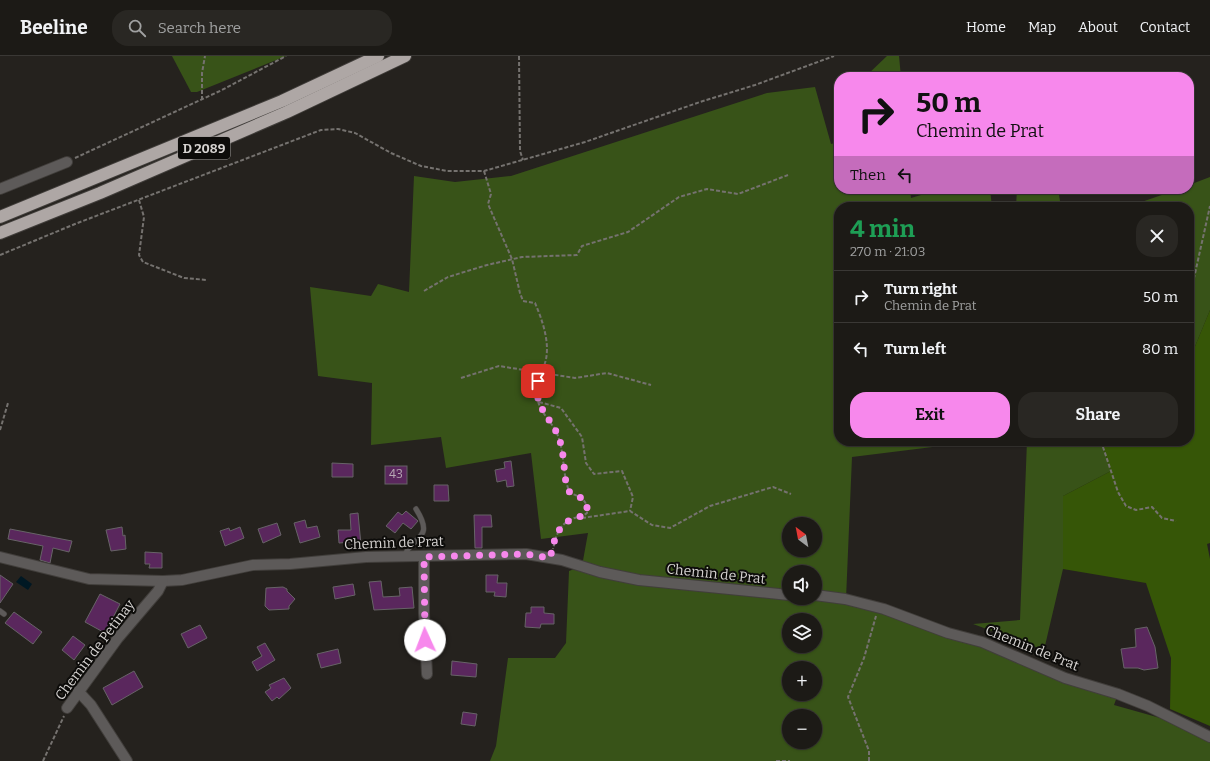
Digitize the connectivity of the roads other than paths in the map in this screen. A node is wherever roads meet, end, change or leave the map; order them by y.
1 (378, 56) edge
2 (405, 56) edge
3 (67, 162) road end
4 (0, 189) edge
5 (0, 217) edge
6 (0, 233) edge
7 (416, 509) dead end
8 (0, 557) edge
9 (404, 557) junction
10 (424, 557) junction
11 (163, 581) junction
12 (782, 594) edge
13 (822, 596) edge
14 (427, 674) dead end
15 (78, 691) junction
16 (67, 708) road end
17 (1210, 737) edge
18 (127, 761) edge

1 - 5 highway, D 2089
2 - 6 highway, D 2089
3 - 4 street
7 - 9 lane
8 - 11 street, Chemin de Prat
9 - 10 street, Chemin de Prat
9 - 11 street, Chemin de Prat
10 - 12 street, Chemin de Prat
10 - 14 street
11 - 15 street, Chemin de Petinay
13 - 17 street, Chemin de Prat
15 - 16 street, Chemin de Petinay
15 - 18 street

